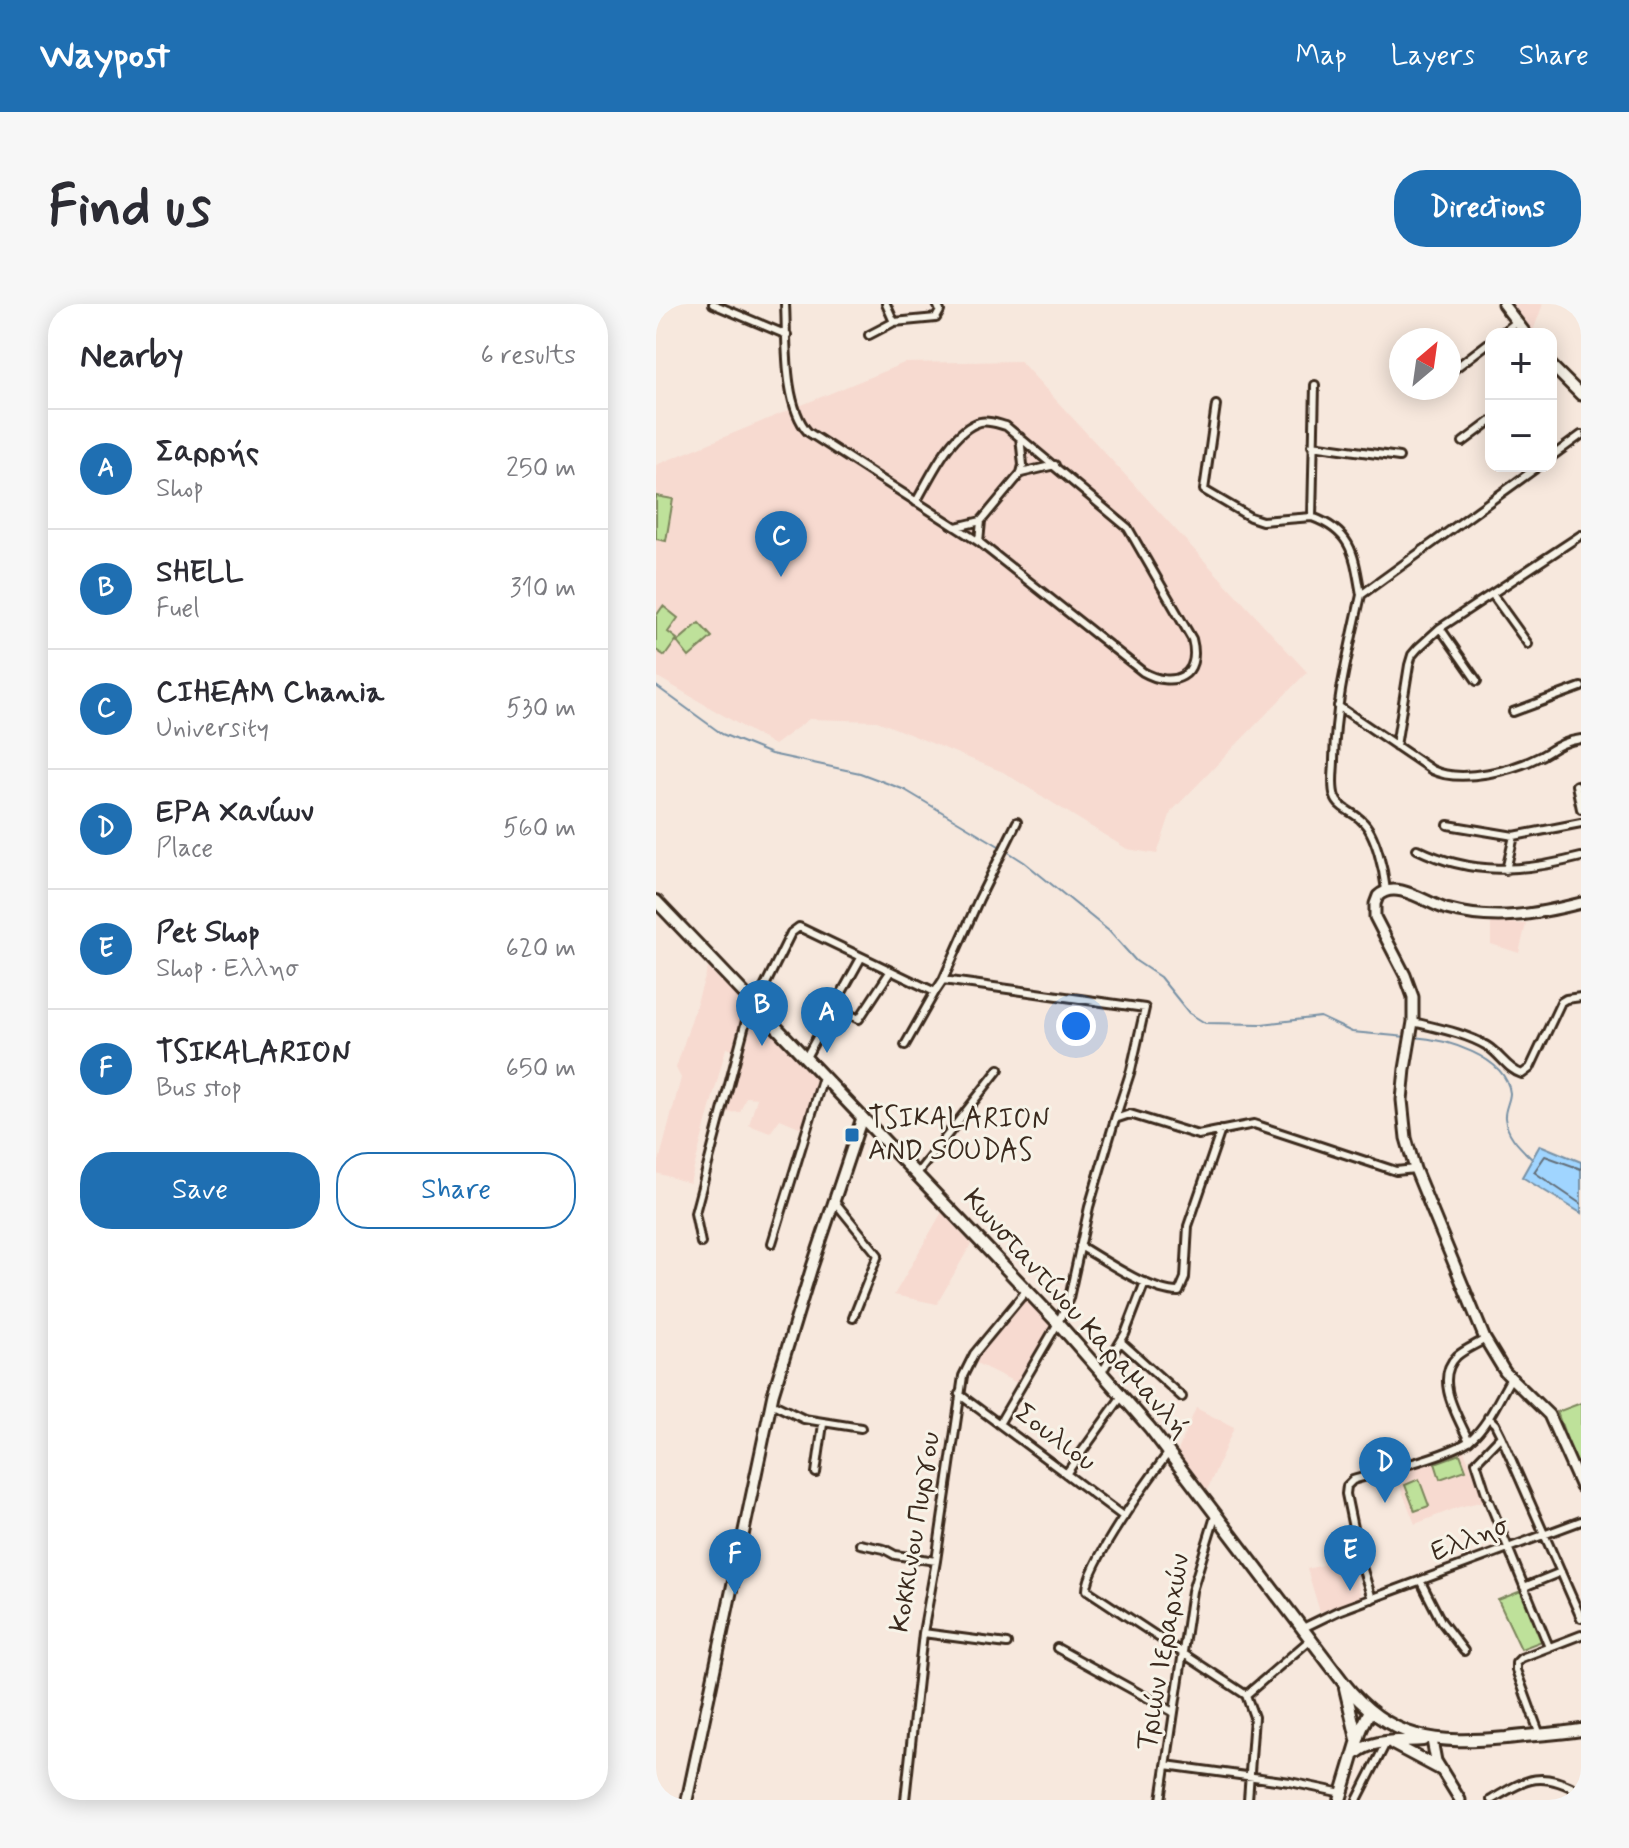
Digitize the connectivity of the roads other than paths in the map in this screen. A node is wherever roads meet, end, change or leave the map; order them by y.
1 (713, 304) edge
2 (785, 304) edge
3 (886, 304) edge
4 (937, 304) edge
5 (1503, 304) edge
6 (894, 322) junction
7 (1516, 322) junction
8 (1508, 328) edge
9 (1521, 328) edge
10 (787, 335) junction
11 (869, 335) dead end
12 (1485, 346) edge
13 (1461, 364) edge
14 (1557, 374) edge
15 (1315, 385) dead end
16 (1581, 395) edge
17 (1216, 405) dead end
18 (1485, 426) edge
19 (1581, 435) edge
20 (1020, 436) junction
21 (1463, 442) dead end
22 (1312, 445) junction
23 (1557, 453) edge
24 (1399, 457) dead end
25 (1055, 465) junction
26 (1531, 472) edge
27 (1021, 473) junction
28 (916, 502) junction
29 (1312, 517) junction
30 (981, 521) junction
31 (956, 527) junction
32 (1581, 535) edge
33 (979, 542) junction
34 (1492, 594) junction
35 (1361, 595) junction
36 (1440, 628) junction
37 (1528, 644) dead end
38 (1477, 681) dead end
39 (1581, 687) edge
40 (1338, 706) junction
41 (1513, 712) dead end
42 (1581, 739) edge
43 (1396, 746) junction
44 (1576, 785) dead end
45 (1581, 809) edge
46 (1017, 822) dead end
47 (1581, 823) edge
48 (1448, 825) dead end
49 (1514, 836) junction
50 (1417, 849) dead end
51 (1581, 857) edge
52 (1506, 870) junction
53 (1386, 890) junction
54 (656, 901) edge
55 (1581, 903) edge
56 (861, 958) junction
57 (890, 972) junction
58 (943, 980) junction
59 (935, 992) junction
60 (1581, 997) edge
61 (753, 1004) junction
62 (834, 1007) junction
63 (1412, 1025) junction
64 (905, 1045) dead end
65 (805, 1059) junction
66 (999, 1069) dead end
67 (823, 1077) junction
68 (862, 1118) junction
69 (1115, 1119) junction
70 (1221, 1130) junction
71 (1415, 1169) junction
72 (916, 1175) junction
73 (834, 1201) junction
74 (701, 1243) dead end
75 (772, 1243) dead end
76 (1080, 1246) junction
77 (1145, 1282) junction
78 (1026, 1291) junction
79 (853, 1318) dead end
80 (1058, 1323) junction
81 (1485, 1339) junction
82 (1121, 1342) junction
83 (1101, 1372) junction
84 (1511, 1378) junction
85 (959, 1394) junction
86 (1122, 1395) junction
87 (1182, 1397) dead end
88 (771, 1403) junction
89 (1488, 1417) junction
90 (823, 1424) junction
91 (999, 1424) junction
92 (861, 1428) dead end
93 (1501, 1436) junction
94 (1469, 1441) junction
95 (1169, 1452) junction
96 (816, 1473) dead end
97 (1066, 1474) junction
98 (1581, 1487) edge
99 (1216, 1512) junction
100 (1124, 1517) junction
101 (1581, 1521) edge
102 (1545, 1534) junction
103 (860, 1544) dead end
104 (1508, 1550) junction
105 (936, 1561) junction
106 (1561, 1572) junction
107 (1421, 1582) junction
108 (1524, 1587) junction
109 (1372, 1599) junction
110 (1581, 1618) edge
111 (1303, 1628) junction
112 (923, 1633) junction
113 (1581, 1635) edge
114 (1311, 1639) junction
115 (1007, 1644) dead end
116 (1549, 1647) junction
117 (1057, 1648) dead end
118 (1464, 1651) dead end
119 (1181, 1654) junction
120 (1343, 1682) junction
121 (1246, 1695) junction
122 (1370, 1710) junction
123 (1173, 1712) junction
124 (1581, 1730) edge
125 (1540, 1735) junction
126 (1432, 1740) junction
127 (1358, 1741) junction
128 (1387, 1742) junction
129 (1353, 1756) junction
130 (1166, 1765) junction
131 (1440, 1769) junction
132 (1251, 1778) junction
133 (1581, 1792) edge
134 (1341, 1796) edge
135 (1459, 1799) edge
136 (687, 1800) edge
137 (905, 1800) edge
138 (1161, 1800) edge
139 (1248, 1800) edge
140 (1357, 1800) edge
141 (1491, 1800) edge

1 - 10 street
2 - 10 street
3 - 6 street
4 - 6 street
5 - 7 main road
6 - 11 street
7 - 8 street
7 - 9 main road
10 - 28 street
12 - 13 street
14 - 16 main road
15 - 22 street
17 - 29 street
18 - 21 street
19 - 23 street
20 - 25 street
20 - 27 street
20 - 28 street
22 - 24 street
22 - 29 street
25 - 27 street
25 - 33 street
26 - 35 street
27 - 30 street
28 - 31 street
29 - 35 street
30 - 31 street
30 - 33 street
31 - 33 street
32 - 34 street
34 - 36 street
34 - 37 street
35 - 40 street
36 - 38 street
36 - 43 street
39 - 41 street
40 - 43 street
40 - 53 street
42 - 43 street
44 - 45 street
46 - 58 street
47 - 49 street
48 - 49 street
49 - 52 street
50 - 52 street
51 - 52 street
53 - 55 main road
53 - 63 main road
54 - 61 main road, Κωνσταντίνου Καραμανλή
56 - 57 street
56 - 61 street
56 - 62 street
57 - 59 street
57 - 62 street
58 - 59 street
58 - 69 street
59 - 64 street
60 - 63 street
61 - 65 main road, Κωνσταντίνου Καραμανλή
61 - 74 street
62 - 65 street
63 - 71 main road
65 - 67 main road, Κωνσταντίνου Καραμανλή
66 - 72 street
67 - 68 main road, Κωνσταντίνου Καραμανλή
67 - 75 street
68 - 72 main road, Κωνσταντίνου Καραμανλή
68 - 73 main road
69 - 70 street
69 - 76 street
70 - 71 street
70 - 77 street
71 - 81 main road
72 - 78 main road, Κωνσταντίνου Καραμανλή
73 - 79 street
73 - 88 main road
76 - 77 street
76 - 80 street
77 - 82 street
78 - 80 main road, Κωνσταντίνου Καραμανλή
78 - 85 street, Κοκκινου Πυργου
80 - 83 main road, Κωνσταντίνου Καραμανλή
80 - 91 street
81 - 84 main road
81 - 94 street
82 - 83 street
82 - 87 street
83 - 86 main road, Κωνσταντίνου Καραμανλή
84 - 89 street
84 - 98 main road
85 - 91 street, Σουλιου
85 - 105 street, Κοκκινου Πυργου
86 - 95 main road, Κωνσταντίνου Καραμανλή
86 - 97 street
88 - 90 street
88 - 136 main road
89 - 93 street
89 - 94 street
90 - 92 street
90 - 96 street
91 - 97 street, Σουλιου
93 - 102 street
93 - 104 street
94 - 109 street
95 - 99 main road, Κωνσταντίνου Καραμανλή
95 - 100 street
97 - 100 street, Σουλιου
99 - 111 main road, Κωνσταντίνου Καραμανλή
99 - 119 street, Τριών Ιεραρχών
100 - 119 street
101 - 102 street, Ελλησ
102 - 104 street, Ελλησ
102 - 106 street
103 - 105 street
104 - 107 street, Ελλησ
104 - 108 street
105 - 112 street, Κοκκινου Πυργου
106 - 108 street
106 - 110 street
107 - 109 street, Ελλησ
107 - 118 street
108 - 116 street
109 - 111 street, Ελλησ
111 - 114 main road, Κωνσταντίνου Καραμανλή
112 - 115 street
112 - 137 street, Κοκκινου Πυργου
113 - 116 street
114 - 120 main road, Κωνσταντίνου Καραμανλή
114 - 121 street
116 - 125 street
117 - 123 street
119 - 121 street
119 - 123 street, Τριών Ιεραρχών
120 - 122 main road, Κωνσταντίνου Καραμανλή
120 - 127 main road
121 - 132 street
122 - 126 main road, Κωνσταντίνου Καραμανλή
122 - 127 main road
123 - 130 street, Τριών Ιεραρχών
124 - 125 main road
125 - 126 main road
126 - 128 main road
126 - 131 main road
127 - 129 main road
128 - 129 main road
128 - 131 main road
128 - 140 street
129 - 134 main road
130 - 132 street
130 - 138 street, Τριών Ιεραρχών
131 - 135 main road
132 - 134 street
132 - 139 street
133 - 141 street

